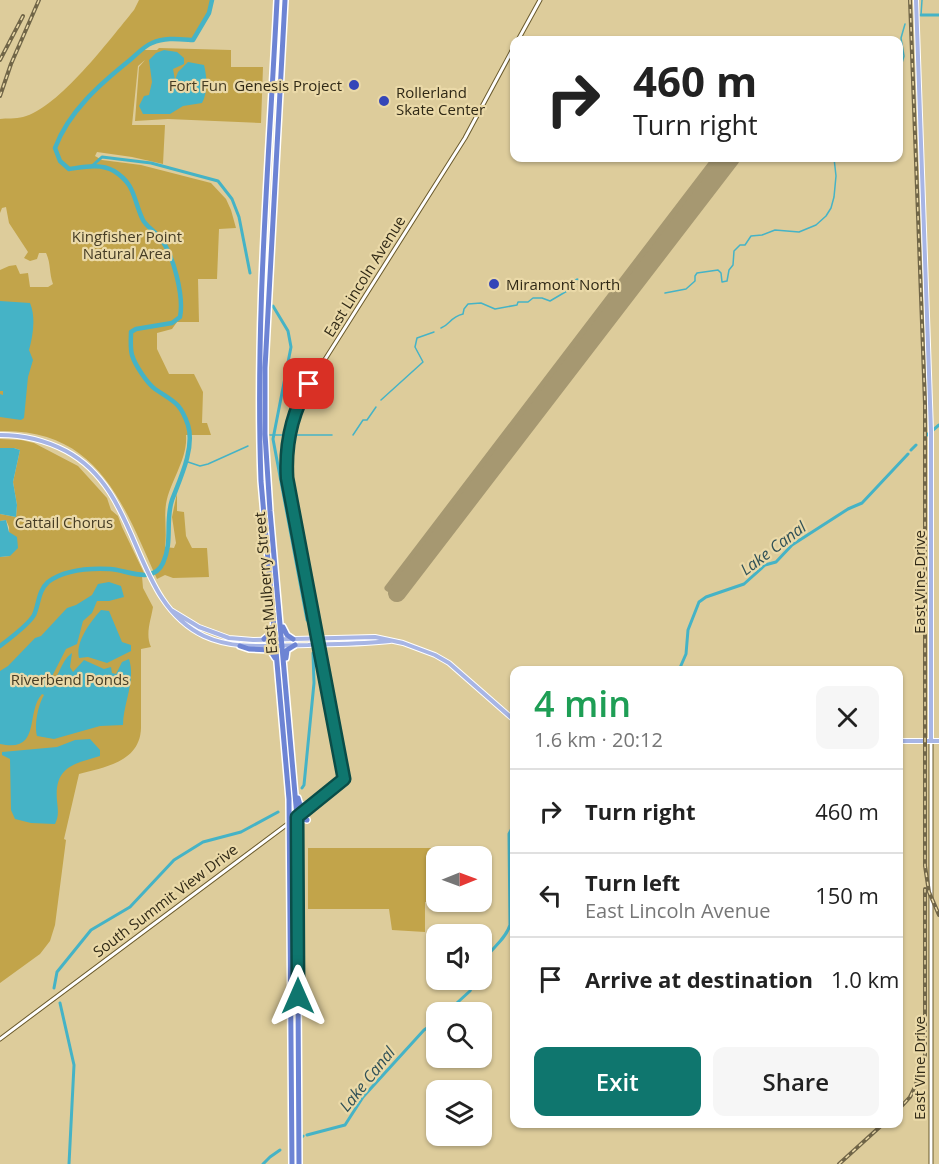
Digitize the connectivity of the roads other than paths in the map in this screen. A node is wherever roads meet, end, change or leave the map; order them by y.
1 (277, 0) edge
2 (540, 0) edge
3 (916, 0) edge
4 (284, 1) edge
5 (520, 36) edge
6 (510, 54) edge
7 (267, 200) junction
8 (272, 240) junction
9 (261, 327) junction
10 (0, 435) edge
11 (268, 568) junction
12 (276, 581) junction
13 (171, 609) junction
14 (317, 638) junction
15 (264, 639) junction
16 (390, 641) junction
17 (279, 642) junction
18 (294, 642) junction
19 (318, 644) junction
20 (240, 646) junction
21 (282, 706) junction
22 (289, 716) junction
23 (510, 716) edge
24 (903, 741) edge
25 (931, 741) junction
26 (939, 741) edge
27 (344, 779) joint
28 (295, 782) junction
29 (309, 806) junction
30 (297, 817) junction
31 (307, 820) dead end
32 (290, 821) junction
33 (0, 1039) edge
34 (292, 1164) edge
35 (298, 1164) edge
36 (931, 1164) edge

1 - 7 highway, East Mulberry Street
2 - 5 street
3 - 25 main road, East Vine Drive
4 - 8 highway, East Mulberry Street
6 - 14 street, East Lincoln Avenue
7 - 8 highway
7 - 9 highway, East Mulberry Street
8 - 9 highway
8 - 12 highway, East Mulberry Street
9 - 11 highway, East Mulberry Street
10 - 13 main road
11 - 15 highway
11 - 17 highway, East Mulberry Street
12 - 17 highway, East Mulberry Street
12 - 18 highway
13 - 15 main road
13 - 20 main road
14 - 16 main road
14 - 18 main road
14 - 19 street, East Lincoln Avenue
15 - 17 main road
16 - 19 main road
16 - 23 main road
17 - 18 main road
17 - 20 main road
17 - 21 highway, East Mulberry Street
17 - 22 highway, East Mulberry Street
18 - 19 main road
18 - 22 highway
19 - 27 street, East Lincoln Avenue
20 - 21 highway
21 - 32 highway, East Mulberry Street
22 - 28 highway, East Mulberry Street
24 - 25 main road
25 - 26 main road
25 - 36 street, East Vine Drive
27 - 29 street, South Summit View Drive
28 - 29 highway
28 - 30 highway, East Mulberry Street
29 - 30 street, South Summit View Drive
30 - 31 highway
30 - 32 street, South Summit View Drive
30 - 35 highway, East Mulberry Street
32 - 33 street, South Summit View Drive
32 - 34 highway, East Mulberry Street

